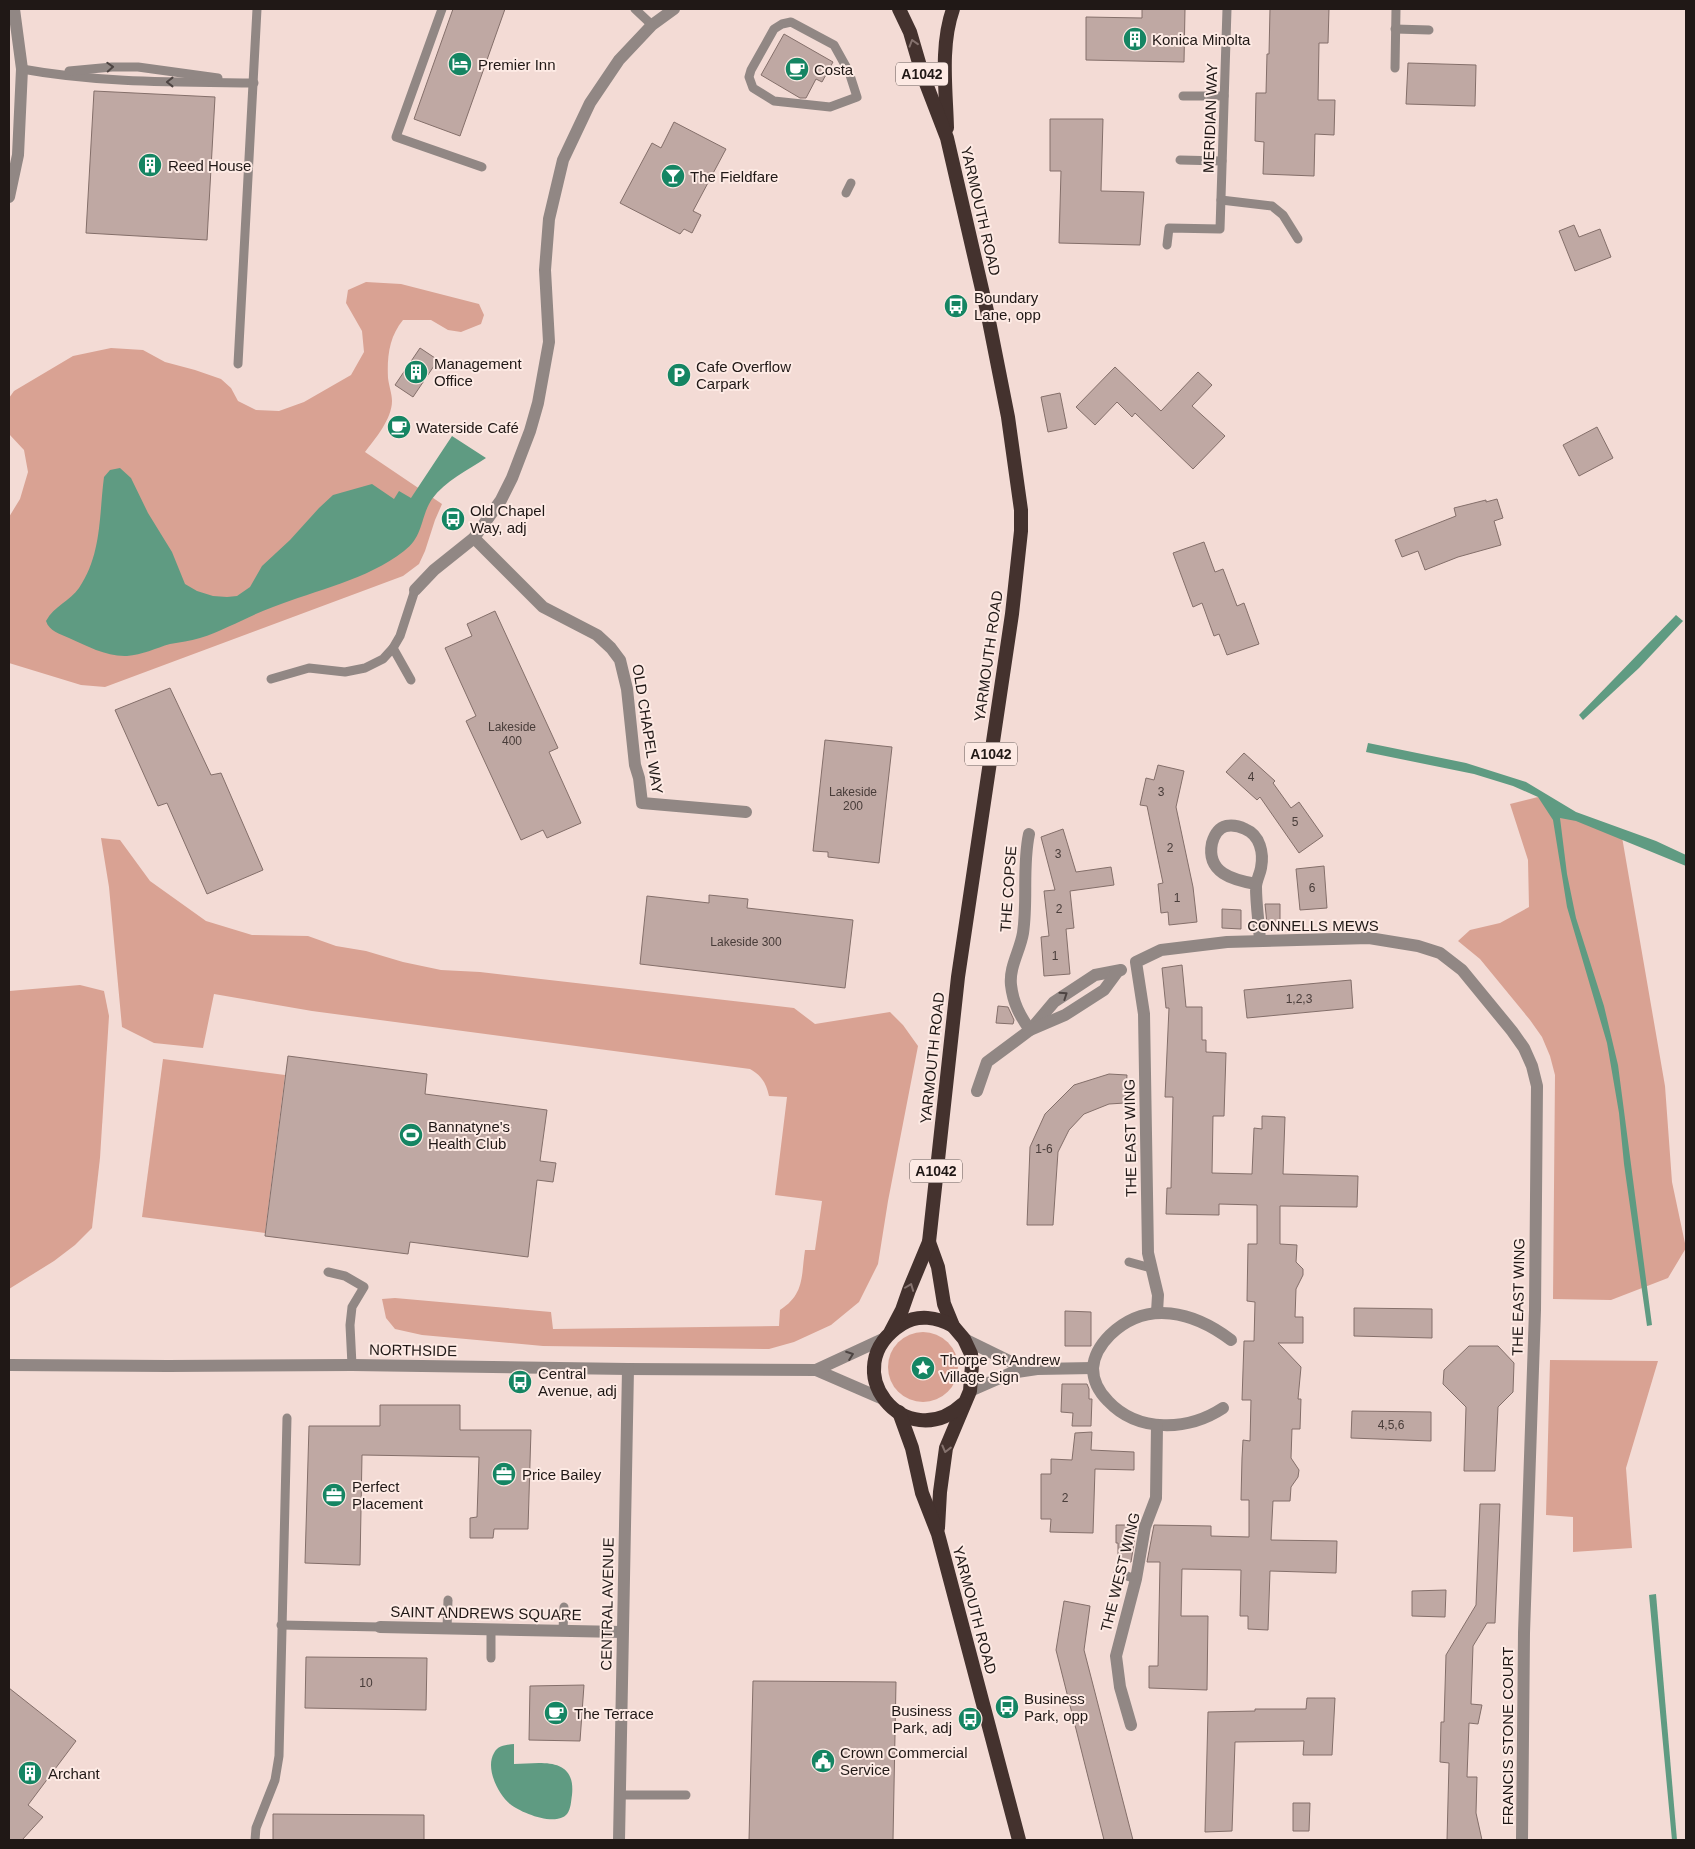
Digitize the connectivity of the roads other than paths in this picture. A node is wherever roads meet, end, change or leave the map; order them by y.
1 (14, 9) edge
2 (257, 9) edge
3 (442, 9) edge
4 (635, 9) edge
5 (674, 9) edge
6 (899, 9) edge
7 (953, 9) edge
8 (1228, 9) edge
9 (1396, 9) edge
10 (652, 25) junction
11 (1395, 29) junction
12 (1429, 30) dead end
13 (1395, 68) dead end
14 (22, 69) junction
15 (44, 73) junction
16 (254, 82) junction
17 (1183, 96) dead end
18 (1224, 96) junction
19 (857, 97) joint
20 (947, 138) junction
21 (1180, 160) dead end
22 (1222, 161) junction
23 (482, 167) dead end
24 (851, 182) dead end
25 (846, 193) dead end
26 (9, 197) edge
27 (1221, 200) junction
28 (1298, 239) dead end
29 (1166, 245) dead end
30 (238, 364) dead end
31 (474, 538) junction
32 (415, 590) joint
33 (393, 648) junction
34 (271, 679) dead end
35 (411, 680) dead end
36 (746, 812) dead end
37 (1030, 834) dead end
38 (1256, 884) junction
39 (1260, 941) junction
40 (1136, 962) junction
41 (1030, 1030) junction
42 (1537, 1086) joint
43 (977, 1091) dead end
44 (929, 1242) junction
45 (1129, 1262) dead end
46 (1151, 1268) junction
47 (328, 1272) dead end
48 (1158, 1312) junction
49 (953, 1326) junction
50 (887, 1335) junction
51 (964, 1340) junction
52 (1231, 1340) dead end
53 (9, 1365) edge
54 (352, 1365) junction
55 (1093, 1368) junction
56 (628, 1369) junction
57 (1037, 1369) junction
58 (816, 1370) junction
59 (967, 1397) junction
60 (883, 1399) junction
61 (1223, 1408) dead end
62 (899, 1412) junction
63 (288, 1418) dead end
64 (1157, 1425) junction
65 (938, 1534) junction
66 (1118, 1573) dead end
67 (1136, 1579) junction
68 (448, 1600) dead end
69 (564, 1607) dead end
70 (281, 1625) junction
71 (380, 1627) joint
72 (446, 1628) junction
73 (491, 1630) junction
74 (563, 1630) junction
75 (622, 1632) junction
76 (1524, 1633) joint
77 (492, 1658) dead end
78 (1131, 1725) dead end
79 (620, 1795) junction
80 (686, 1795) dead end
81 (255, 1840) edge
82 (619, 1840) edge
83 (1019, 1840) edge
84 (1522, 1840) edge

1 - 14 street
2 - 16 lane
3 - 23 lane
4 - 10 lane
5 - 10 street
20 -> 6 highway, YARMOUTH ROAD / A1042
7 - 20 highway, YARMOUTH ROAD / A1042
8 - 18 lane, MERIDIAN WAY
9 - 11 lane
10 - 31 street
11 - 12 lane
11 - 13 lane
14 - 15 lane
14 - 26 street
16 -> 15 lane
15 -> 16 lane
16 - 30 lane
17 - 18 lane
18 - 22 lane, MERIDIAN WAY
19 - 19 lane
20 - 44 highway, YARMOUTH ROAD / A1042
21 - 22 lane
22 - 27 lane, MERIDIAN WAY
24 - 25 lane
27 - 28 lane
27 - 29 lane, MERIDIAN WAY
31 - 32 street
31 - 36 street, OLD CHAPEL WAY
32 - 33 lane
33 - 34 lane
33 - 35 lane
37 - 41 street, THE COPSE
38 - 38 street
38 - 39 street
39 - 40 street, CONNELLS MEWS
39 - 42 street, CONNELLS MEWS
40 - 41 street
40 - 46 street, THE EAST WING
41 - 43 street
42 - 76 street, THE EAST WING
44 - 49 highway, YARMOUTH ROAD / A1042
50 -> 44 highway, YARMOUTH ROAD / A1042
45 - 46 lane
46 - 48 street, THE EAST WING
47 - 54 lane
48 - 52 street
48 - 55 street
49 - 50 highway
49 - 51 highway, YARMOUTH ROAD / A1042
58 -> 50 street, NORTHSIDE
50 - 60 highway, YARMOUTH ROAD / A1042
51 - 57 street
51 - 59 highway, YARMOUTH ROAD / A1042
53 - 54 street, NORTHSIDE
54 - 56 street, NORTHSIDE
55 - 57 street
55 - 64 street
56 - 58 street, NORTHSIDE
56 - 75 street, CENTRAL AVENUE
57 - 59 street
58 - 60 street, NORTHSIDE
59 - 62 highway, YARMOUTH ROAD / A1042
59 -> 65 highway, YARMOUTH ROAD / A1042
60 - 62 highway, YARMOUTH ROAD / A1042
61 - 64 street
62 - 65 highway, YARMOUTH ROAD / A1042
63 - 70 lane
64 - 67 street, THE WEST WING
65 - 83 highway, YARMOUTH ROAD / A1042
66 - 67 lane
67 - 78 street, THE WEST WING
68 - 72 lane
69 - 74 lane
70 - 71 lane
70 - 81 lane
71 - 72 street, SAINT ANDREWS SQUARE
72 - 73 street, SAINT ANDREWS SQUARE
73 - 74 street, SAINT ANDREWS SQUARE
73 - 77 lane
74 - 75 street, SAINT ANDREWS SQUARE
75 - 79 street, CENTRAL AVENUE
76 - 84 street, FRANCIS STONE COURT
79 - 80 lane
79 - 82 street, CENTRAL AVENUE

